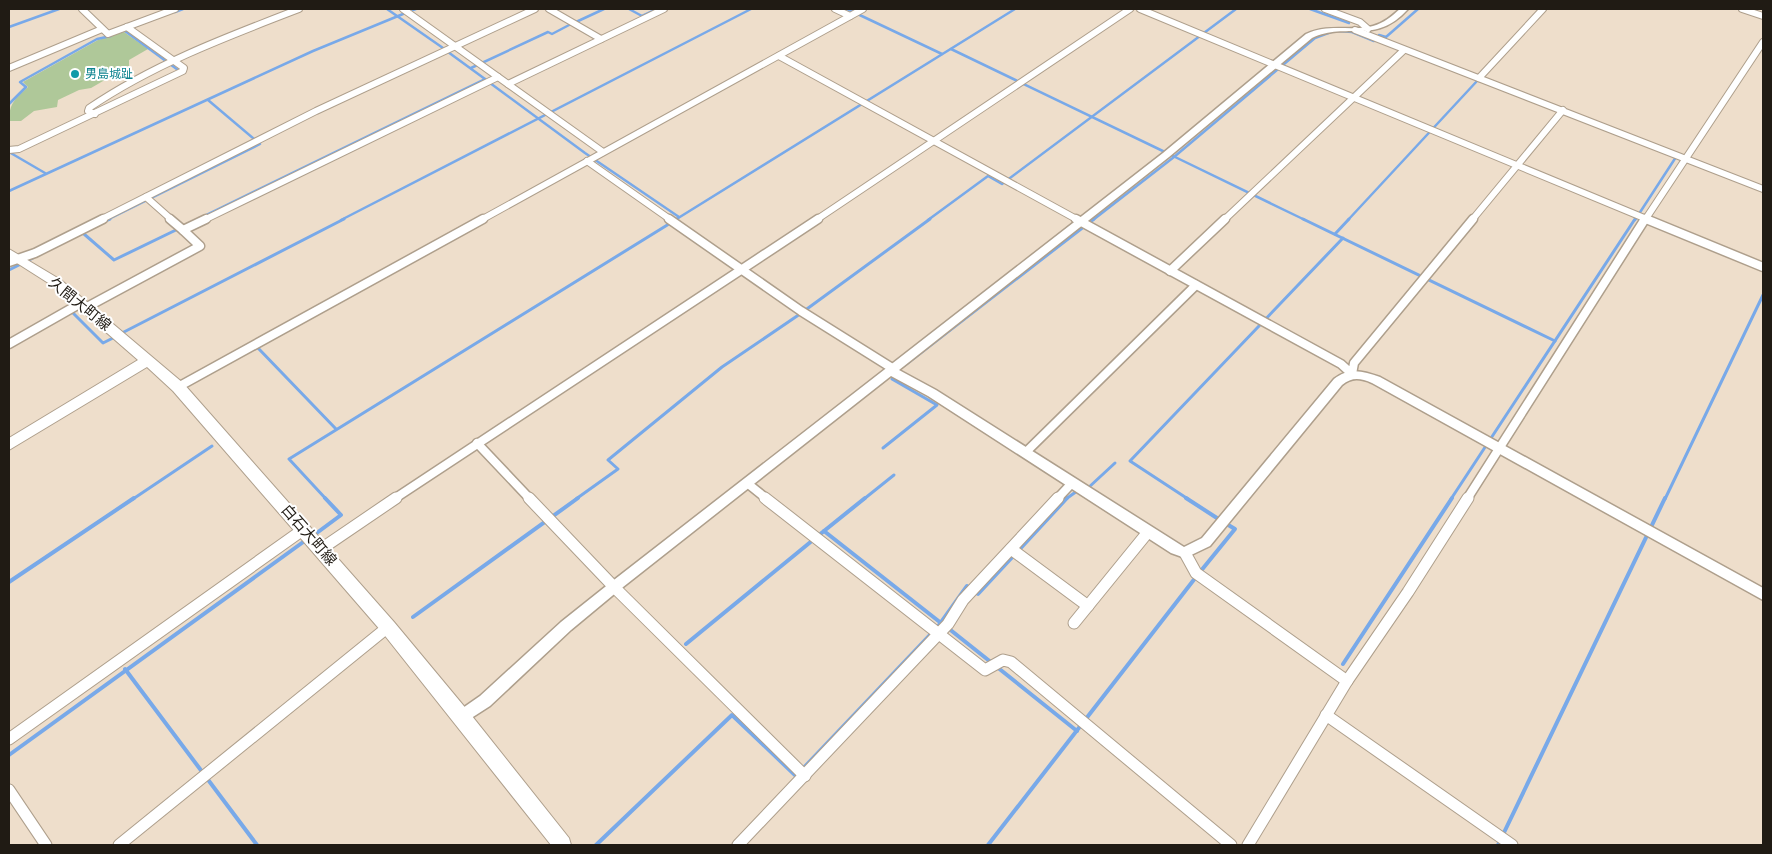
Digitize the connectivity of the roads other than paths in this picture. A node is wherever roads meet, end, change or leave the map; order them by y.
1 (82, 9) edge
2 (175, 9) edge
3 (299, 9) edge
4 (403, 9) edge
5 (535, 9) edge
6 (549, 9) edge
7 (664, 9) edge
8 (835, 9) edge
9 (1130, 9) edge
10 (1140, 9) edge
11 (1325, 9) edge
12 (1404, 9) edge
13 (1544, 9) edge
14 (1742, 9) edge
15 (856, 13) edge
16 (1763, 16) edge
17 (126, 27) junction
18 (102, 29) junction
19 (1362, 29) junction
20 (1202, 34) joint
21 (601, 39) junction
22 (1763, 42) edge
23 (455, 46) junction
24 (1403, 51) junction
25 (779, 56) junction
26 (168, 60) junction
27 (1279, 67) junction
28 (9, 68) edge
29 (498, 77) junction
30 (1479, 78) junction
31 (508, 84) junction
32 (1354, 98) junction
33 (1562, 112) junction
34 (95, 114) junction
35 (935, 142) junction
36 (9, 150) edge
37 (603, 152) junction
38 (1684, 158) junction
39 (591, 159) junction
40 (1518, 166) junction
41 (1763, 189) edge
42 (148, 199) junction
43 (1641, 217) junction
44 (1084, 224) junction
45 (181, 228) junction
46 (17, 260) edge
47 (1763, 267) edge
48 (742, 269) junction
49 (1170, 271) junction
50 (1196, 285) junction
51 (84, 305) junction
52 (118, 335) joint
53 (9, 344) edge
54 (147, 361) junction
55 (892, 368) junction
56 (1352, 374) junction
57 (178, 387) junction
58 (478, 443) junction
59 (9, 445) edge
60 (1491, 445) junction
61 (1025, 453) junction
62 (747, 483) junction
63 (1079, 487) junction
64 (1148, 532) junction
65 (312, 538) junction
66 (1015, 552) junction
67 (1186, 552) junction
68 (614, 587) junction
69 (1763, 594) edge
70 (1088, 606) junction
71 (1074, 623) dead end
72 (388, 627) junction
73 (943, 629) junction
74 (1347, 681) junction
75 (1326, 715) junction
76 (462, 717) junction
77 (9, 739) edge
78 (802, 773) junction
79 (9, 790) edge
80 (1509, 843) edge
81 (46, 845) edge
82 (118, 845) edge
83 (562, 845) edge
84 (738, 845) edge
85 (1231, 845) edge
86 (1248, 845) edge

1 - 18 street
2 - 17 street
3 - 26 street
4 - 23 street
5 - 23 street
6 - 21 street
7 - 21 street
8 - 15 street
9 - 35 street
10 - 20 street
11 - 19 street
12 - 19 street
13 - 30 street
14 - 16 street
15 - 25 street
17 - 18 street
17 - 26 street
18 - 28 street
19 - 24 street
19 - 27 street
20 - 27 street
21 - 31 street
22 - 38 street
23 - 29 street
23 - 42 street
24 - 30 street
24 - 32 street
25 - 35 street
25 - 37 street
26 - 34 street
26 - 34 street
27 - 32 street
27 - 44 street
29 - 31 street
29 - 45 street
30 - 33 street
31 - 37 street
32 - 40 street
32 - 49 street
33 - 38 street
33 - 40 street
34 - 36 street
35 - 44 street
35 - 48 street
37 - 39 street
38 - 41 street
38 - 43 street
39 - 48 street
39 - 57 street
40 - 43 street
40 - 56 street
42 - 45 street
42 - 46 street
43 - 47 street
43 - 60 street
44 - 49 street
44 - 55 street
45 - 51 street
46 - 51 main road, 久間大町線
48 - 55 street
48 - 58 street
49 - 50 street
50 - 56 street
50 - 61 street
51 - 52 main road, 久間大町線
51 - 53 street
52 - 54 main road, 久間大町線
54 - 57 main road, 白石大町線
54 - 59 main road
55 - 61 street
55 - 62 street
56 - 60 street
56 - 67 street
57 - 65 main road, 白石大町線
58 - 65 street
58 - 68 street
60 - 69 street
60 - 74 street
61 - 63 street
62 - 68 street
62 - 73 street
63 - 64 street
63 - 66 street
64 - 67 street
64 - 70 street
65 - 72 main road, 白石大町線
65 - 77 street
66 - 70 street
66 - 73 street
67 - 74 street
68 - 76 street
68 - 78 street
70 - 71 street
72 - 76 main road, 白石大町線
72 - 82 street
73 - 78 street
73 - 85 street
74 - 75 street
75 - 80 street
75 - 86 street
76 - 83 main road, 白石大町線
78 - 84 street
79 - 81 street

